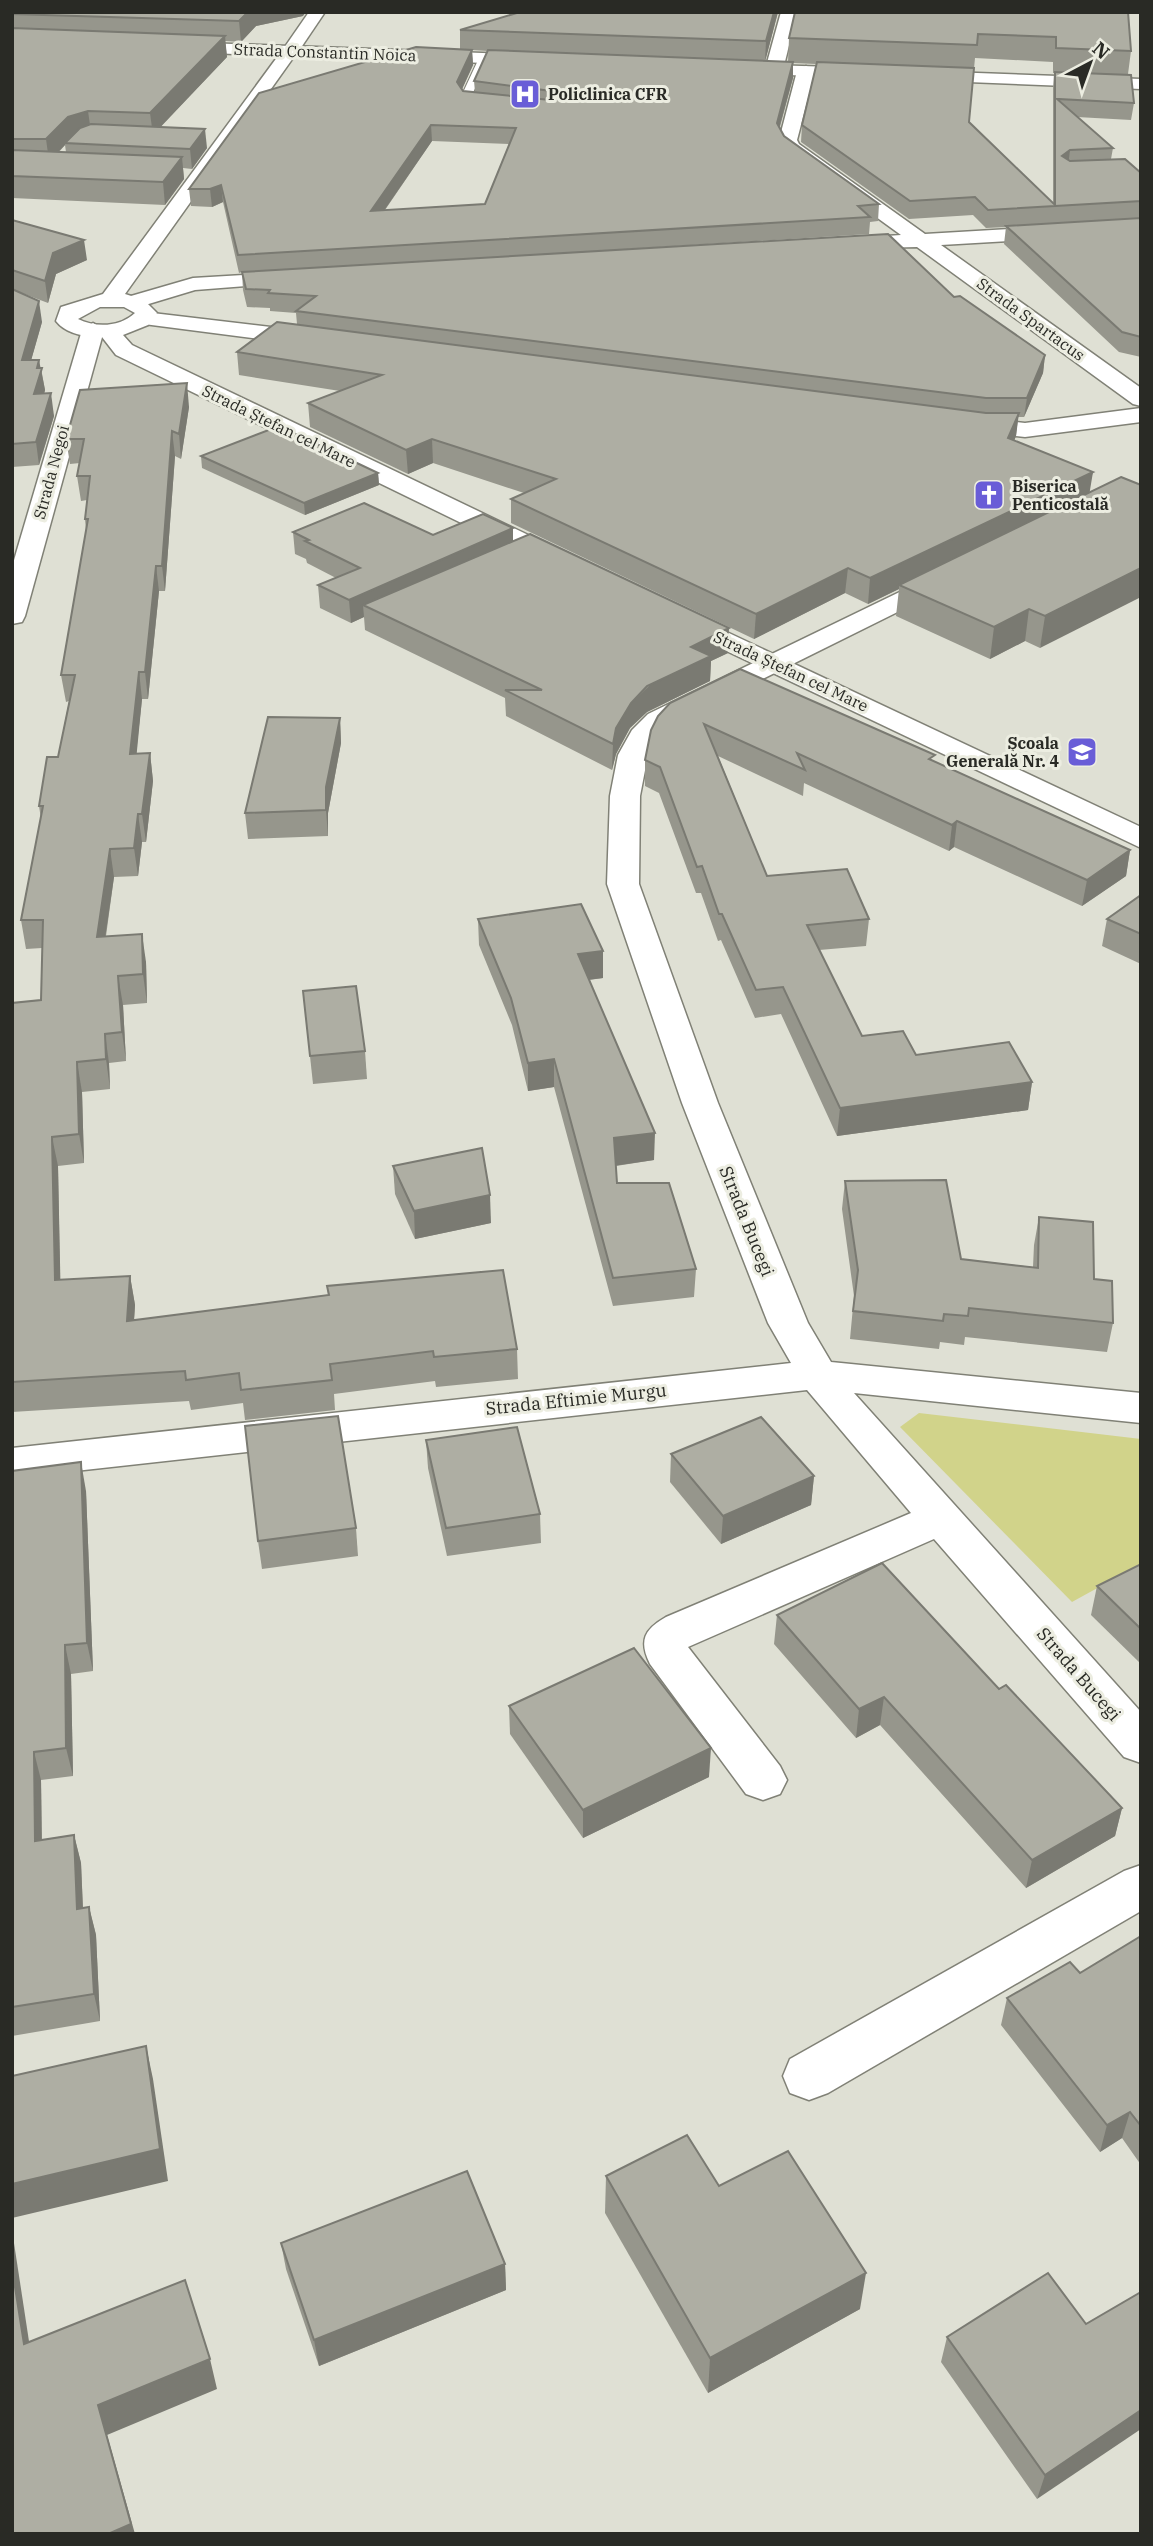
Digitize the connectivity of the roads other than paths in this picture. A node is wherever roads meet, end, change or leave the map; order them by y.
1 (317, 12) edge
2 (789, 12) edge
3 (149, 46) edge
4 (290, 51) junction
5 (484, 58) junction
6 (553, 61) edge
7 (719, 68) edge
8 (774, 70) junction
9 (806, 71) junction
10 (1141, 84) edge
11 (496, 106) edge
12 (1141, 227) edge
13 (922, 240) junction
14 (818, 246) edge
15 (134, 267) junction
16 (318, 277) edge
17 (193, 284) junction
18 (110, 300) junction
19 (138, 310) junction
20 (44, 312) dead end
21 (67, 321) junction
22 (100, 330) junction
23 (329, 341) edge
24 (1141, 399) edge
25 (1141, 415) edge
26 (943, 421) edge
27 (969, 566) edge
28 (585, 572) edge
29 (660, 608) edge
30 (12, 616) edge
31 (772, 663) junction
32 (1141, 839) edge
33 (818, 1375) junction
34 (1141, 1408) edge
35 (12, 1463) edge
36 (941, 1518) junction
37 (1141, 1744) edge
38 (763, 1780) dead end
39 (1141, 1886) edge
40 (809, 2076) dead end

1 - 4 street
2 - 8 street
3 - 4 street, Strada Constantin Noica
4 - 5 street, Strada Constantin Noica
4 - 15 street
5 - 6 street, Strada Constantin Noica
5 - 11 lane
7 - 8 street
8 - 9 street
9 - 10 street
9 - 13 street, Strada Spartacus
12 - 13 street
13 - 14 street
13 - 24 street, Strada Spartacus
15 - 17 street
15 - 18 street
16 - 17 street
17 - 19 street
18 - 19 street
18 - 21 street
19 - 22 street
19 - 23 street
20 - 21 street
21 - 22 street
22 - 28 street, Strada Ștefan cel Mare
22 - 30 street, Strada Negoi
25 - 26 street
27 - 31 street, Strada Bucegi
29 - 31 street, Strada Ștefan cel Mare
31 - 32 street, Strada Ștefan cel Mare
31 - 33 street, Strada Bucegi
33 - 34 street, Strada Eftimie Murgu
33 - 35 street, Strada Eftimie Murgu
33 - 36 street, Strada Bucegi
36 - 37 street, Strada Bucegi
36 - 38 street
39 - 40 street

